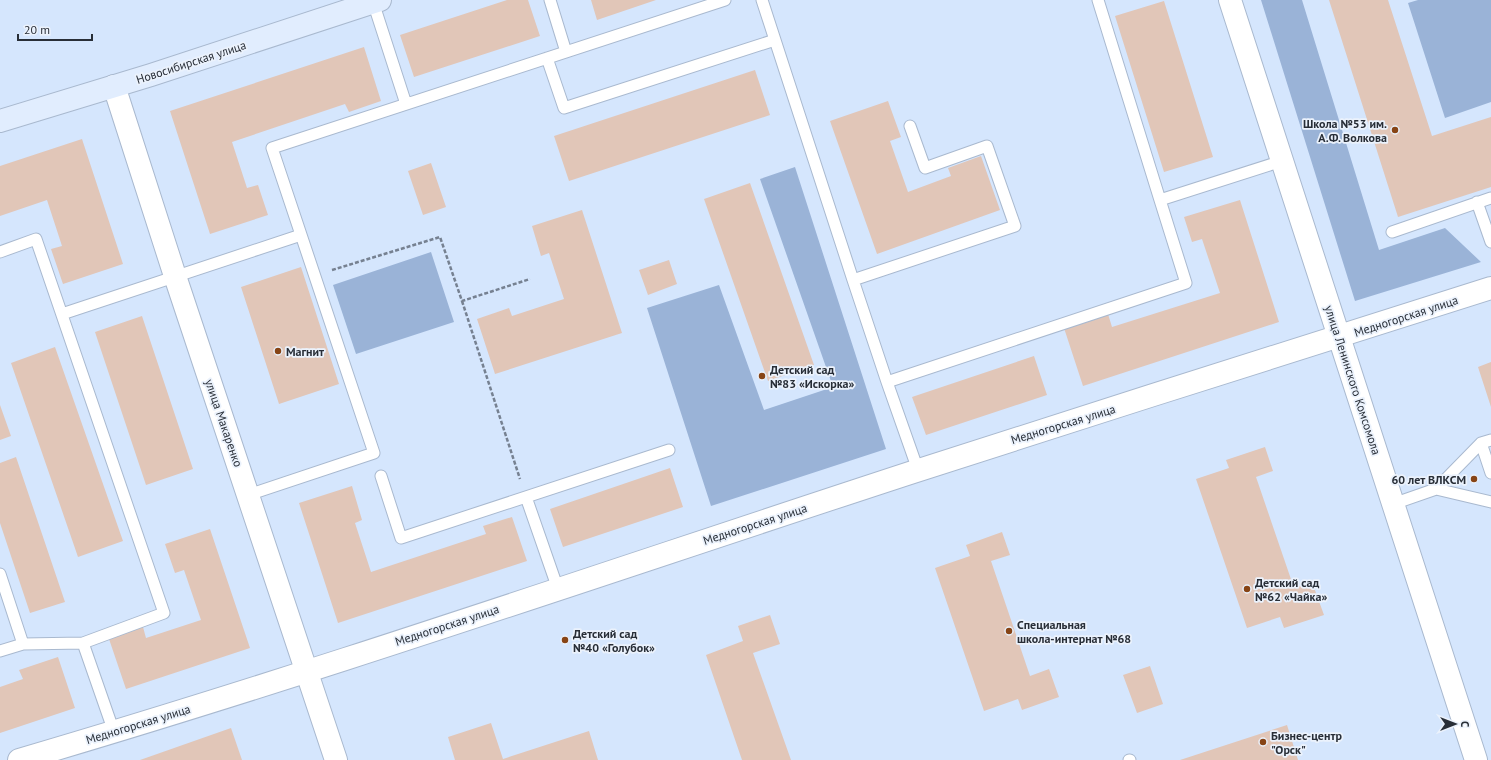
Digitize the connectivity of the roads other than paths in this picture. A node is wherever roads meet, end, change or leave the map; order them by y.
1 (550, 0) edge
2 (725, 0) edge
3 (762, 0) edge
4 (1098, 0) edge
5 (1230, 0) edge
6 (377, 1) edge
7 (775, 40) junction
8 (566, 52) junction
9 (547, 58) junction
10 (114, 86) junction
11 (406, 104) junction
12 (0, 121) edge
13 (910, 126) dead end
14 (1282, 161) junction
15 (1491, 198) edge
16 (1160, 200) junction
17 (1477, 202) junction
18 (1392, 232) dead end
19 (301, 236) junction
20 (1491, 242) edge
21 (0, 252) edge
22 (175, 276) junction
23 (854, 280) junction
24 (1491, 288) edge
25 (62, 314) junction
26 (1339, 337) junction
27 (887, 382) junction
28 (1486, 441) edge
29 (668, 450) dead end
30 (918, 470) junction
31 (1491, 473) edge
32 (381, 476) dead end
33 (1436, 489) junction
34 (248, 495) junction
35 (526, 497) junction
36 (1491, 502) edge
37 (1393, 504) junction
38 (0, 574) edge
39 (558, 589) junction
40 (83, 643) junction
41 (23, 644) junction
42 (0, 652) edge
43 (307, 671) junction
44 (114, 732) junction
45 (19, 760) edge
46 (336, 760) edge
47 (1476, 760) edge

1 - 8 lane
2 - 8 lane
3 - 7 lane
4 - 16 lane
5 - 14 street, улица Ленинского Комсомола
6 - 10 main road, Новосибирская улица
6 - 11 lane
7 - 9 lane
7 - 23 lane
8 - 9 lane
9 - 11 lane
10 - 12 main road, Новосибирская улица
10 - 22 street, улица Макаренко
11 - 19 lane
13 - 23 lane
14 - 16 lane
14 - 26 street, улица Ленинского Комсомола
15 - 17 lane
16 - 27 lane
17 - 18 lane
17 - 20 lane
19 - 22 lane
19 - 34 lane
21 - 25 lane
22 - 25 lane
22 - 34 street, улица Макаренко
23 - 27 lane
24 - 26 street, Медногорская улица
25 - 40 lane
26 - 30 street, Медногорская улица
26 - 37 street, улица Ленинского Комсомола
27 - 30 lane
28 - 31 lane
28 - 33 lane
29 - 35 lane
30 - 39 street, Медногорская улица
32 - 35 lane
33 - 36 lane
33 - 37 lane
34 - 43 street, улица Макаренко
35 - 39 lane
37 - 47 street, улица Ленинского Комсомола
38 - 41 lane
39 - 43 street, Медногорская улица
40 - 41 lane
40 - 44 lane
41 - 42 lane
43 - 44 street, Медногорская улица
43 - 46 street, улица Макаренко
44 - 45 street, Медногорская улица

